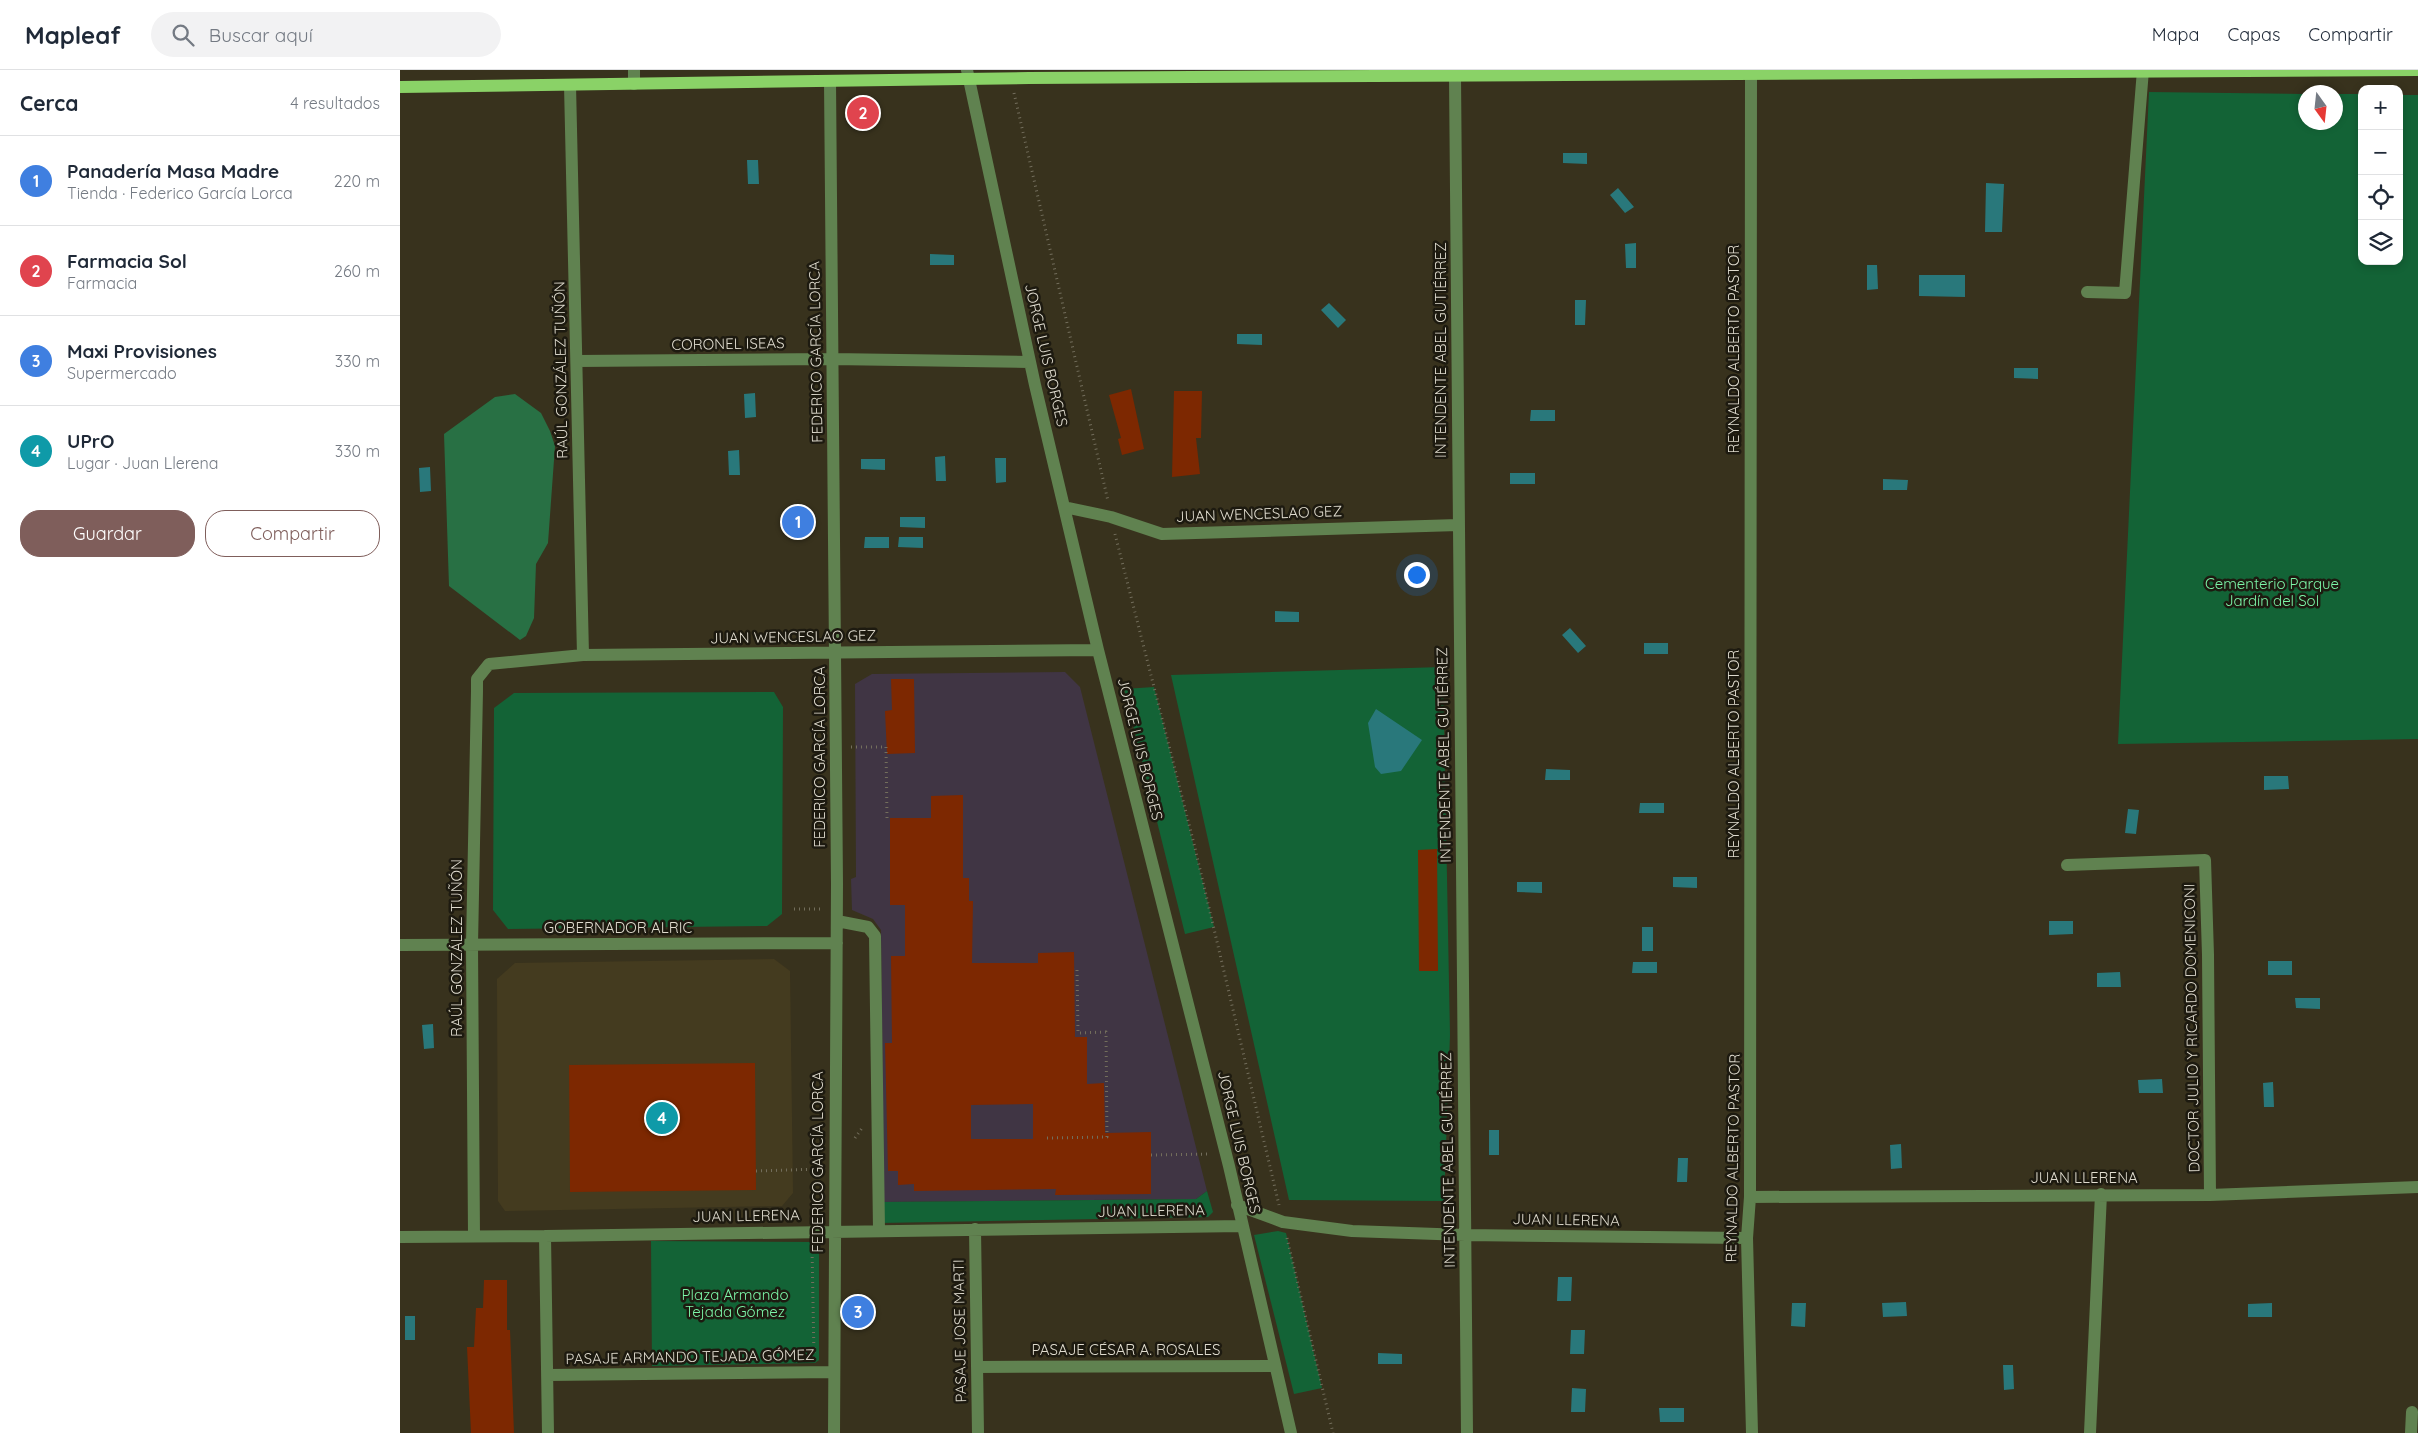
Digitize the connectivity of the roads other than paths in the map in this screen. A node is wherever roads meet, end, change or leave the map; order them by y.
1 (634, 70) edge
2 (2334, 70) edge
3 (2418, 70) edge
4 (2143, 71) edge
5 (1795, 72) edge
6 (1494, 73) edge
7 (1028, 74) edge
8 (1750, 74) junction
9 (969, 75) edge
10 (1455, 76) junction
11 (830, 81) junction
12 (634, 84) junction
13 (570, 85) junction
14 (400, 87) edge
15 (2088, 292) dead end
16 (832, 359) junction
17 (577, 361) junction
18 (1029, 362) junction
19 (1064, 507) junction
20 (1458, 525) junction
21 (1098, 650) junction
22 (836, 652) junction
23 (583, 655) junction
24 (489, 664) joint
25 (2067, 865) dead end
26 (837, 915) junction
27 (837, 942) junction
28 (400, 945) edge
29 (472, 945) junction
30 (2418, 1187) edge
31 (2101, 1194) junction
32 (2210, 1195) junction
33 (1750, 1197) junction
34 (1237, 1205) junction
35 (1242, 1226) junction
36 (975, 1229) junction
37 (879, 1230) junction
38 (834, 1231) junction
39 (1465, 1234) junction
40 (474, 1236) junction
41 (545, 1236) junction
42 (400, 1237) edge
43 (1747, 1238) junction
44 (1274, 1366) junction
45 (977, 1368) junction
46 (834, 1372) junction
47 (547, 1375) junction
48 (2412, 1412) dead end
49 (548, 1433) edge
50 (834, 1433) edge
51 (978, 1433) edge
52 (1291, 1433) edge
53 (1468, 1433) edge
54 (1752, 1433) edge
55 (2090, 1433) edge
56 (2411, 1433) edge

1 - 12 street
2 - 3 main road
2 - 4 main road
4 - 5 main road
4 - 15 street
5 - 8 main road
6 - 8 main road
6 - 10 main road
7 - 9 main road
7 - 10 main road
8 - 33 street, REYNALDO ALBERTO PASTOR
9 - 11 main road
9 - 18 street, JORGE LUIS BORGES
10 - 20 street, INTENDENTE ABEL GUTIÉRREZ
11 - 12 main road
11 - 16 street, FEDERICO GARCÍA LORCA
12 - 13 main road
13 - 14 main road
13 - 17 street, RAÚL GONZÁLEZ TUÑÓN
16 - 17 street, CORONEL ISEAS
16 - 18 street, CORONEL ISEAS
16 - 22 street, FEDERICO GARCÍA LORCA
17 - 23 street, RAÚL GONZÁLEZ TUÑÓN
18 - 19 street, JORGE LUIS BORGES
19 - 20 street, JUAN WENCESLAO GEZ
19 - 21 street, JORGE LUIS BORGES
20 - 39 street, INTENDENTE ABEL GUTIÉRREZ
21 - 22 street, JUAN WENCESLAO GEZ
21 - 34 street, JORGE LUIS BORGES
22 - 23 street, JUAN WENCESLAO GEZ
22 - 26 street, FEDERICO GARCÍA LORCA
23 - 24 street, JUAN WENCESLAO GEZ
24 - 29 street, RAÚL GONZÁLEZ TUÑÓN
25 - 32 street, DOCTOR JULIO Y RICARDO DOMENICONI
26 - 27 street, FEDERICO GARCÍA LORCA
26 - 37 street
27 - 29 street, GOBERNADOR ALRIC
27 - 38 street, FEDERICO GARCÍA LORCA
28 - 29 street, GOBERNADOR ALRIC
29 - 40 street, RAÚL GONZÁLEZ TUÑÓN
30 - 32 street, JUAN LLERENA
31 - 32 street, JUAN LLERENA
31 - 33 street, JUAN LLERENA
31 - 55 street
33 - 43 street, REYNALDO ALBERTO PASTOR
34 - 35 street, JORGE LUIS BORGES
34 - 39 street, JUAN LLERENA
35 - 36 street, JUAN LLERENA
35 - 44 street, JORGE LUIS BORGES
36 - 37 street, JUAN LLERENA
36 - 45 street, PASAJE JOSE MARTI
37 - 38 street, JUAN LLERENA
38 - 41 street, JUAN LLERENA
38 - 46 street, FEDERICO GARCÍA LORCA
39 - 43 street, JUAN LLERENA
39 - 53 street, INTENDENTE ABEL GUTIÉRREZ
40 - 41 street, JUAN LLERENA
40 - 42 street, JUAN LLERENA
41 - 47 street
43 - 54 street, REYNALDO ALBERTO PASTOR
44 - 45 street, PASAJE CÉSAR A. ROSALES
44 - 52 street, JORGE LUIS BORGES
45 - 51 street, PASAJE JOSE MARTI
46 - 47 street, PASAJE ARMANDO TEJADA GÓMEZ
46 - 50 street, FEDERICO GARCÍA LORCA
47 - 49 street
48 - 56 street

